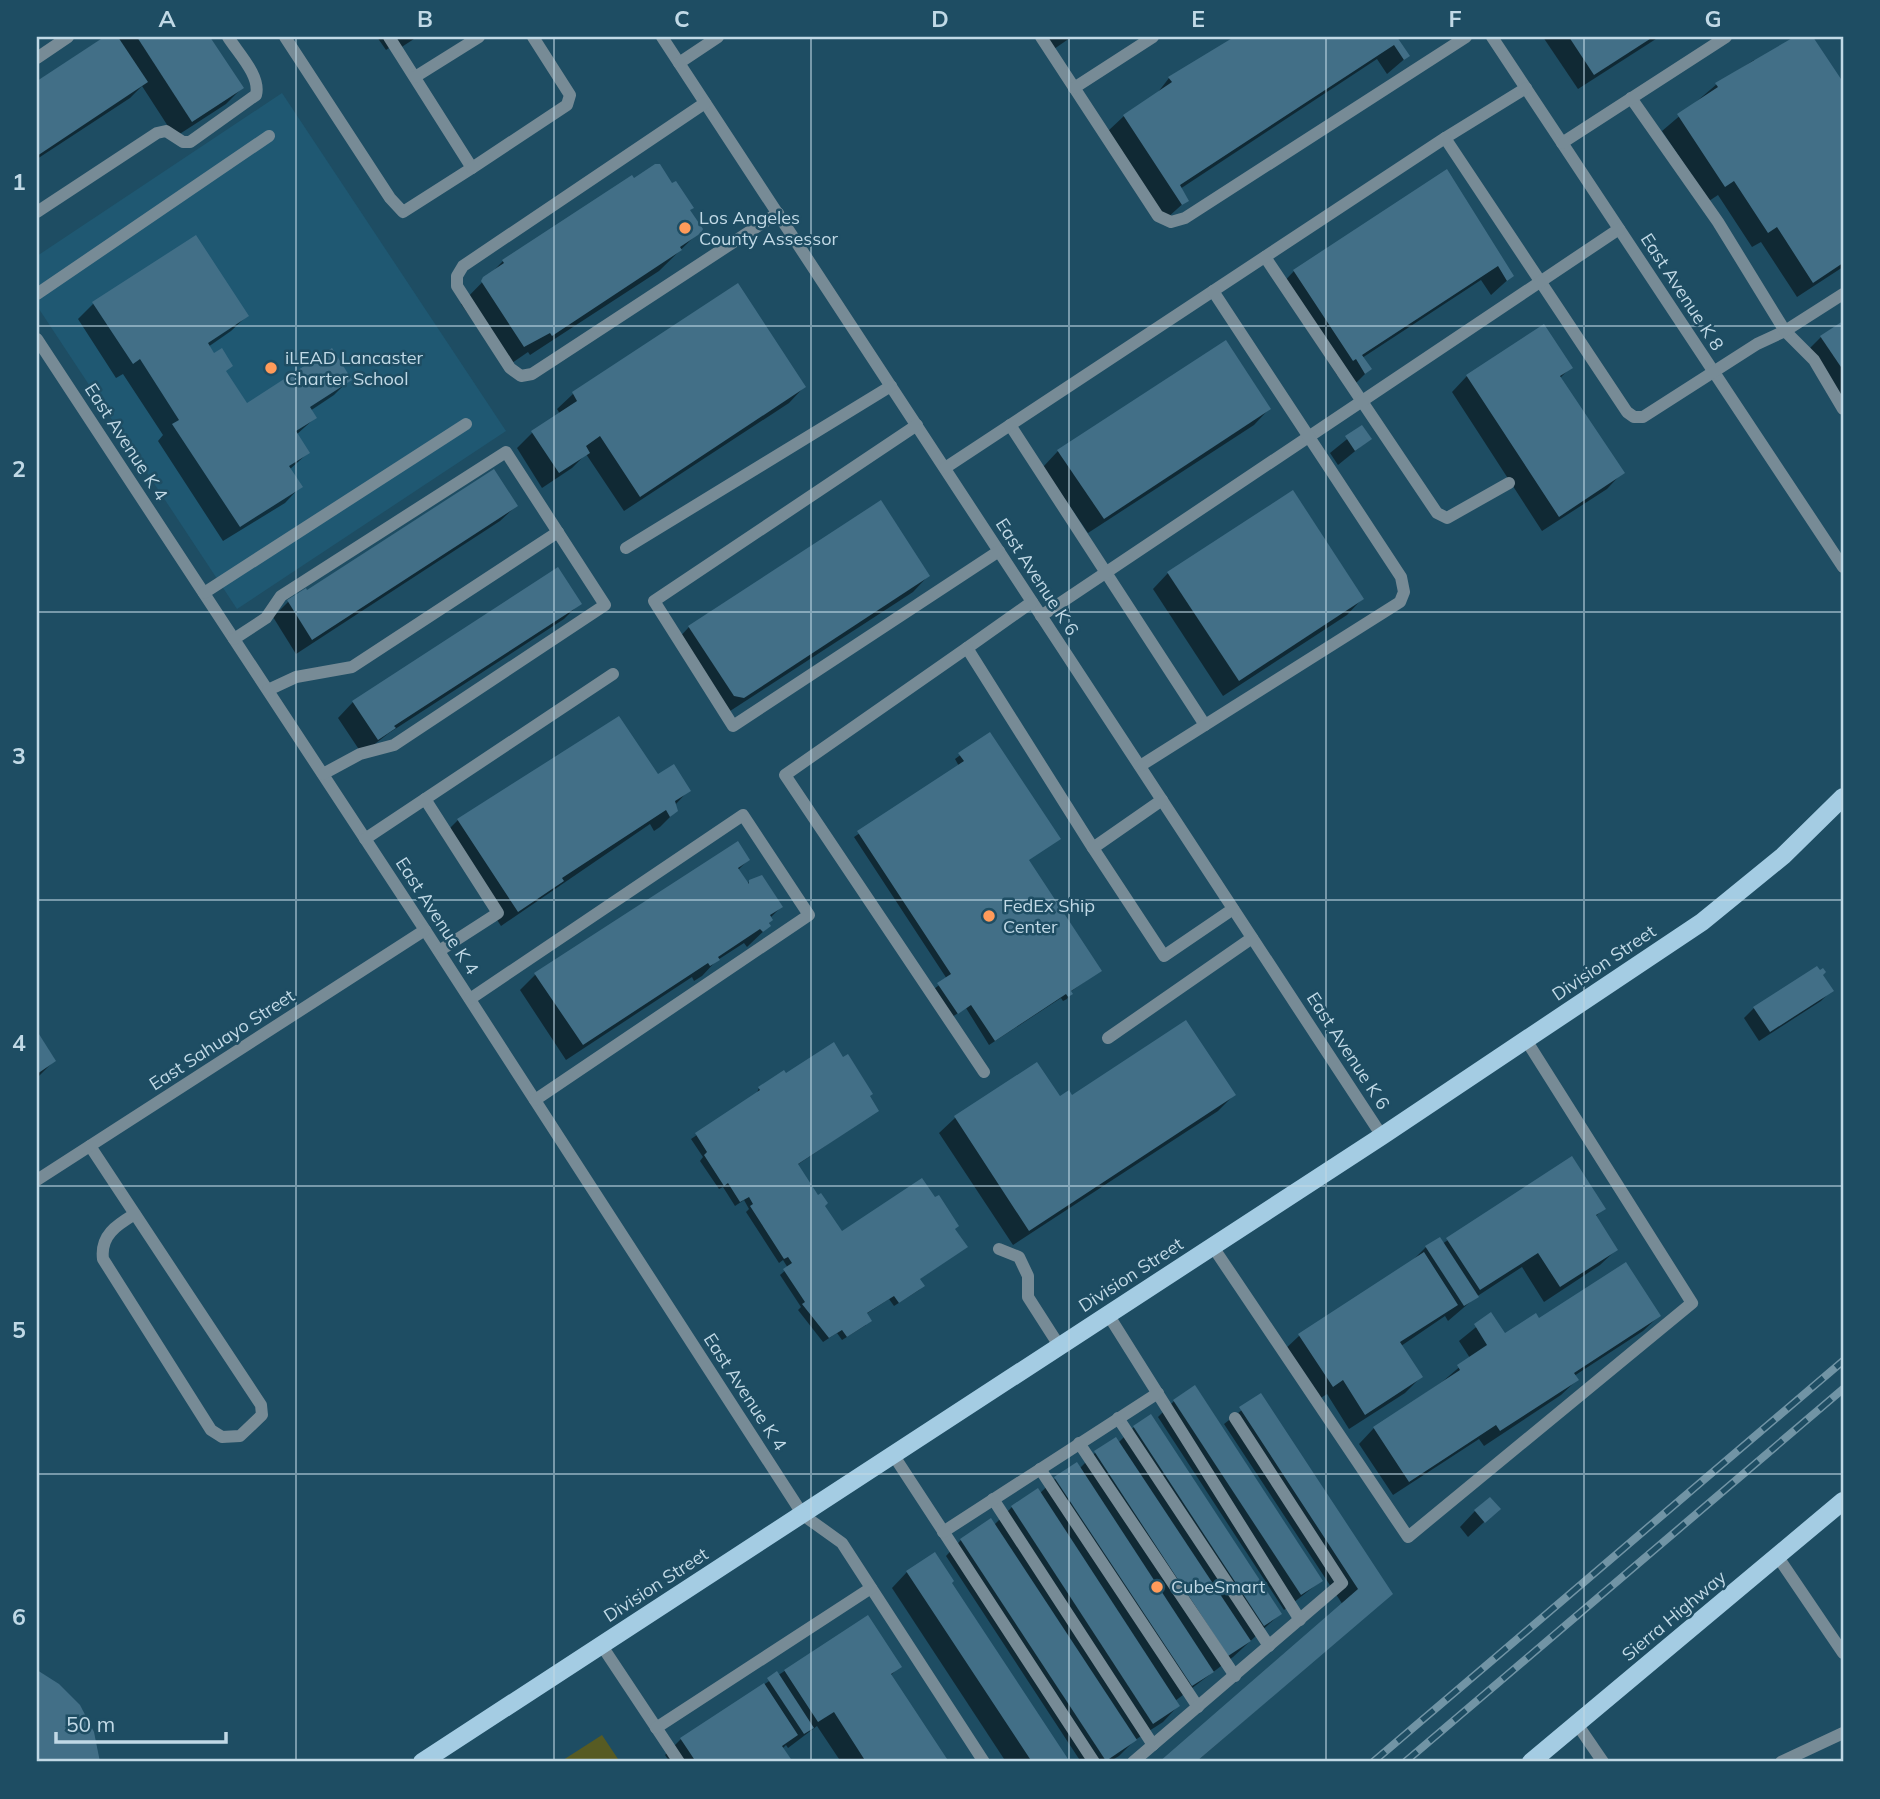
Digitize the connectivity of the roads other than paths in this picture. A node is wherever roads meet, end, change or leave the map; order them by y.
1 (68, 37) edge
2 (228, 37) edge
3 (285, 37) edge
4 (389, 37) edge
5 (479, 37) edge
6 (533, 37) edge
7 (662, 37) edge
8 (718, 37) edge
9 (1041, 37) edge
10 (1153, 37) edge
11 (1466, 37) edge
12 (1492, 37) edge
13 (1726, 37) edge
14 (37, 58) edge
15 (679, 62) junction
16 (415, 78) junction
17 (1074, 88) junction
18 (1526, 88) junction
19 (1631, 98) junction
20 (705, 103) junction
21 (269, 136) dead end
22 (1445, 138) junction
23 (1562, 143) junction
24 (472, 168) junction
25 (37, 212) edge
26 (778, 213) junction
27 (1619, 229) junction
28 (1265, 257) junction
29 (1540, 281) junction
30 (1213, 291) junction
31 (37, 294) edge
32 (1843, 294) edge
33 (1785, 331) junction
34 (39, 346) edge
35 (1714, 373) junction
36 (891, 386) junction
37 (1360, 402) junction
38 (1843, 409) edge
39 (466, 424) dead end
40 (917, 425) junction
41 (1010, 425) junction
42 (1308, 437) junction
43 (945, 468) junction
44 (1509, 483) dead end
45 (558, 532) junction
46 (626, 548) dead end
47 (999, 551) junction
48 (1843, 567) edge
49 (1107, 572) junction
50 (204, 593) junction
51 (1032, 602) junction
52 (1041, 616) junction
53 (234, 639) junction
54 (967, 648) junction
55 (613, 674) dead end
56 (268, 690) junction
57 (1205, 725) junction
58 (1140, 766) junction
59 (323, 774) junction
60 (1843, 797) edge
61 (425, 799) junction
62 (1162, 800) junction
63 (365, 839) junction
64 (1093, 848) junction
65 (1233, 909) junction
66 (425, 930) junction
67 (1252, 938) junction
68 (439, 951) junction
69 (470, 999) junction
70 (1108, 1038) dead end
71 (1526, 1040) junction
72 (984, 1072) dead end
73 (535, 1100) junction
74 (1382, 1136) junction
75 (90, 1146) junction
76 (37, 1181) edge
77 (135, 1213) junction
78 (1213, 1247) junction
79 (999, 1249) dead end
80 (1109, 1315) junction
81 (1060, 1347) junction
82 (1158, 1392) junction
83 (1235, 1418) dead end
84 (1118, 1419) junction
85 (1079, 1443) junction
86 (894, 1456) junction
87 (1040, 1469) junction
88 (993, 1499) junction
89 (1843, 1501) edge
90 (803, 1515) junction
91 (943, 1532) junction
92 (1778, 1557) junction
93 (871, 1588) junction
94 (1300, 1620) junction
95 (602, 1646) junction
96 (1269, 1646) junction
97 (1843, 1653) edge
98 (1235, 1676) junction
99 (1198, 1707) junction
100 (1577, 1724) junction
101 (656, 1728) junction
102 (1843, 1733) edge
103 (1153, 1745) junction
104 (422, 1762) edge
105 (679, 1762) edge
106 (984, 1762) edge
107 (1094, 1762) edge
108 (1133, 1762) edge
109 (1531, 1762) edge
110 (1603, 1762) edge
111 (1781, 1762) edge

1 - 14 street
2 - 25 street
3 - 24 street
4 - 16 street
5 - 16 street
6 - 24 street
7 - 15 street, East Avenue K 6
8 - 15 street
9 - 17 street
10 - 17 street
11 - 17 street
12 - 18 street, East Avenue K 8
13 - 19 street
15 - 20 street, East Avenue K 6
16 - 24 street
18 - 22 street
18 - 23 street, East Avenue K 8
19 - 23 street
19 - 33 street
20 - 26 street, East Avenue K 6
20 - 26 street
21 - 31 street
22 - 28 street
22 - 29 street
23 - 27 street, East Avenue K 8
26 - 36 street, East Avenue K 6
27 - 29 street
27 - 35 street, East Avenue K 8
28 - 30 street
28 - 37 street
29 - 35 street
29 - 37 street
30 - 41 street
30 - 42 street
32 - 33 street
33 - 35 street
33 - 38 street
34 - 50 street, East Avenue K 4
35 - 48 street, East Avenue K 8
36 - 40 street, East Avenue K 6
36 - 46 street
37 - 42 street
37 - 44 street
39 - 50 street
40 - 43 street, East Avenue K 6
40 - 47 street
41 - 43 street
41 - 49 street
42 - 49 street
42 - 57 street
43 - 47 street, East Avenue K 6
45 - 53 street
45 - 56 street
45 - 59 street
47 - 51 street, East Avenue K 6
49 - 52 street
49 - 57 street
50 - 53 street, East Avenue K 4
51 - 52 street, East Avenue K 6
51 - 54 street
52 - 58 street, East Avenue K 6
53 - 56 street, East Avenue K 4
54 - 64 street
54 - 72 street
55 - 61 street
56 - 59 street, East Avenue K 4
57 - 58 street
58 - 62 street, East Avenue K 6
59 - 63 street, East Avenue K 4
60 - 71 main road, Division Street
61 - 63 street
61 - 68 street
62 - 64 street
62 - 65 street, East Avenue K 6
63 - 66 street, East Avenue K 4
64 - 65 street
65 - 67 street, East Avenue K 6
66 - 68 street, East Avenue K 4
66 - 75 street, East Sahuayo Street
67 - 70 street
67 - 74 street, East Avenue K 6
68 - 69 street, East Avenue K 4
69 - 73 street, East Avenue K 4
69 - 73 street
71 - 74 main road, Division Street
71 - 78 street
73 - 90 street, East Avenue K 4
74 - 78 main road, Division Street
75 - 76 street, East Sahuayo Street
75 - 77 street
77 - 77 street
78 - 80 main road, Division Street
79 - 81 street
80 - 81 main road, Division Street
80 - 82 street
81 - 86 main road, Division Street
82 - 84 street
82 - 94 street
83 - 94 street
84 - 85 street
84 - 96 street
85 - 87 street
85 - 98 street
86 - 90 main road, Division Street
86 - 91 street
87 - 88 street
87 - 99 street
88 - 91 street
88 - 103 street
89 - 92 main road, Sierra Highway
90 - 93 street
90 - 95 main road, Division Street
91 - 107 street
92 - 97 street
92 - 100 main road, Sierra Highway
93 - 101 street
93 - 106 street
94 - 96 street
95 - 101 street
95 - 104 main road, Division Street
96 - 98 street
98 - 99 street
99 - 103 street
100 - 109 main road, Sierra Highway
100 - 110 street
101 - 105 street
102 - 111 street
103 - 108 street

